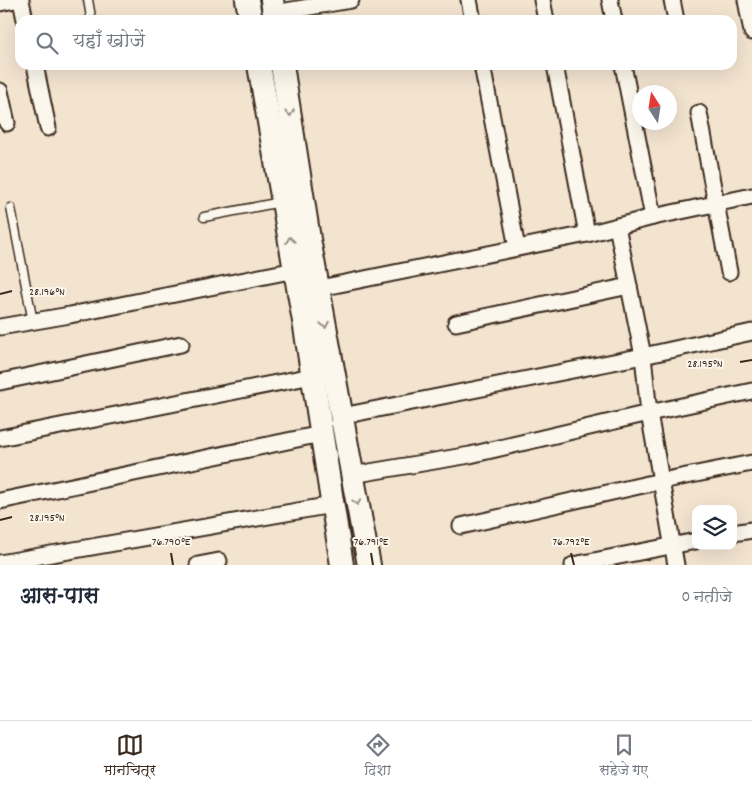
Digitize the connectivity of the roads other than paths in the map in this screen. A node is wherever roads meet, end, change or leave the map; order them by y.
1 (15, 0) edge
2 (21, 0) edge
3 (88, 0) edge
4 (247, 0) edge
5 (351, 0) edge
6 (469, 0) edge
7 (542, 0) edge
8 (610, 0) edge
9 (672, 0) edge
10 (746, 0) edge
11 (0, 3) edge
12 (274, 11) edge
13 (24, 15) edge
14 (90, 15) edge
15 (250, 15) edge
16 (472, 15) edge
17 (545, 15) edge
18 (613, 15) edge
19 (675, 15) edge
20 (752, 32) edge
21 (36, 70) edge
22 (260, 70) edge
23 (283, 70) edge
24 (483, 70) edge
25 (556, 70) edge
26 (624, 70) edge
27 (286, 89) junction
28 (0, 91) edge
29 (263, 92) junction
30 (699, 113) dead end
31 (7, 123) dead end
32 (48, 128) dead end
33 (752, 196) edge
34 (283, 201) junction
35 (716, 204) junction
36 (10, 208) dead end
37 (204, 217) dead end
38 (653, 218) junction
39 (617, 226) junction
40 (587, 234) junction
41 (517, 248) junction
42 (729, 272) dead end
43 (304, 284) junction
44 (629, 286) junction
45 (33, 322) junction
46 (456, 323) dead end
47 (0, 327) edge
48 (752, 332) edge
49 (181, 344) dead end
50 (643, 356) junction
51 (312, 376) junction
52 (0, 382) edge
53 (752, 391) edge
54 (648, 413) junction
55 (342, 416) junction
56 (321, 434) junction
57 (0, 438) edge
58 (752, 463) edge
59 (352, 475) junction
60 (661, 481) junction
61 (0, 501) edge
62 (332, 505) junction
63 (461, 526) dead end
64 (752, 530) edge
65 (737, 533) edge
66 (692, 542) edge
67 (674, 546) junction
68 (219, 561) dead end
69 (0, 563) edge
70 (198, 565) edge
71 (342, 565) edge
72 (369, 565) edge
73 (574, 565) edge
74 (676, 565) edge

1 - 11 street
2 - 13 street
3 - 14 lane
4 - 15 street
5 - 12 street
6 - 16 street
7 - 17 street
8 - 18 street
9 - 19 street
10 - 20 street
21 - 32 street
22 - 29 street
23 - 27 street
24 - 41 street
25 - 40 street
26 - 38 street
27 - 29 street
27 -> 43 street
28 - 31 street
29 - 34 street
30 - 35 street
33 - 35 street
34 - 37 lane
43 -> 34 street
35 - 38 street
35 - 42 street
36 - 45 lane
38 - 39 street
39 - 40 street
39 - 44 street
40 - 41 street
41 - 43 street
43 - 45 street
43 - 51 street
43 -> 55 street
44 - 46 street
44 - 50 street
45 - 47 street
48 - 50 street
49 - 52 street
50 - 54 street
50 - 55 street
51 - 56 street
51 - 57 street
53 - 54 street
54 - 59 street
54 - 60 street
55 - 59 street
56 - 61 street
56 - 62 street
58 - 60 street
59 -> 72 street
60 - 63 street
60 - 67 street
62 - 69 street
62 - 71 street
64 - 65 street
66 - 67 street
67 - 73 street
67 - 74 street
68 - 70 street

